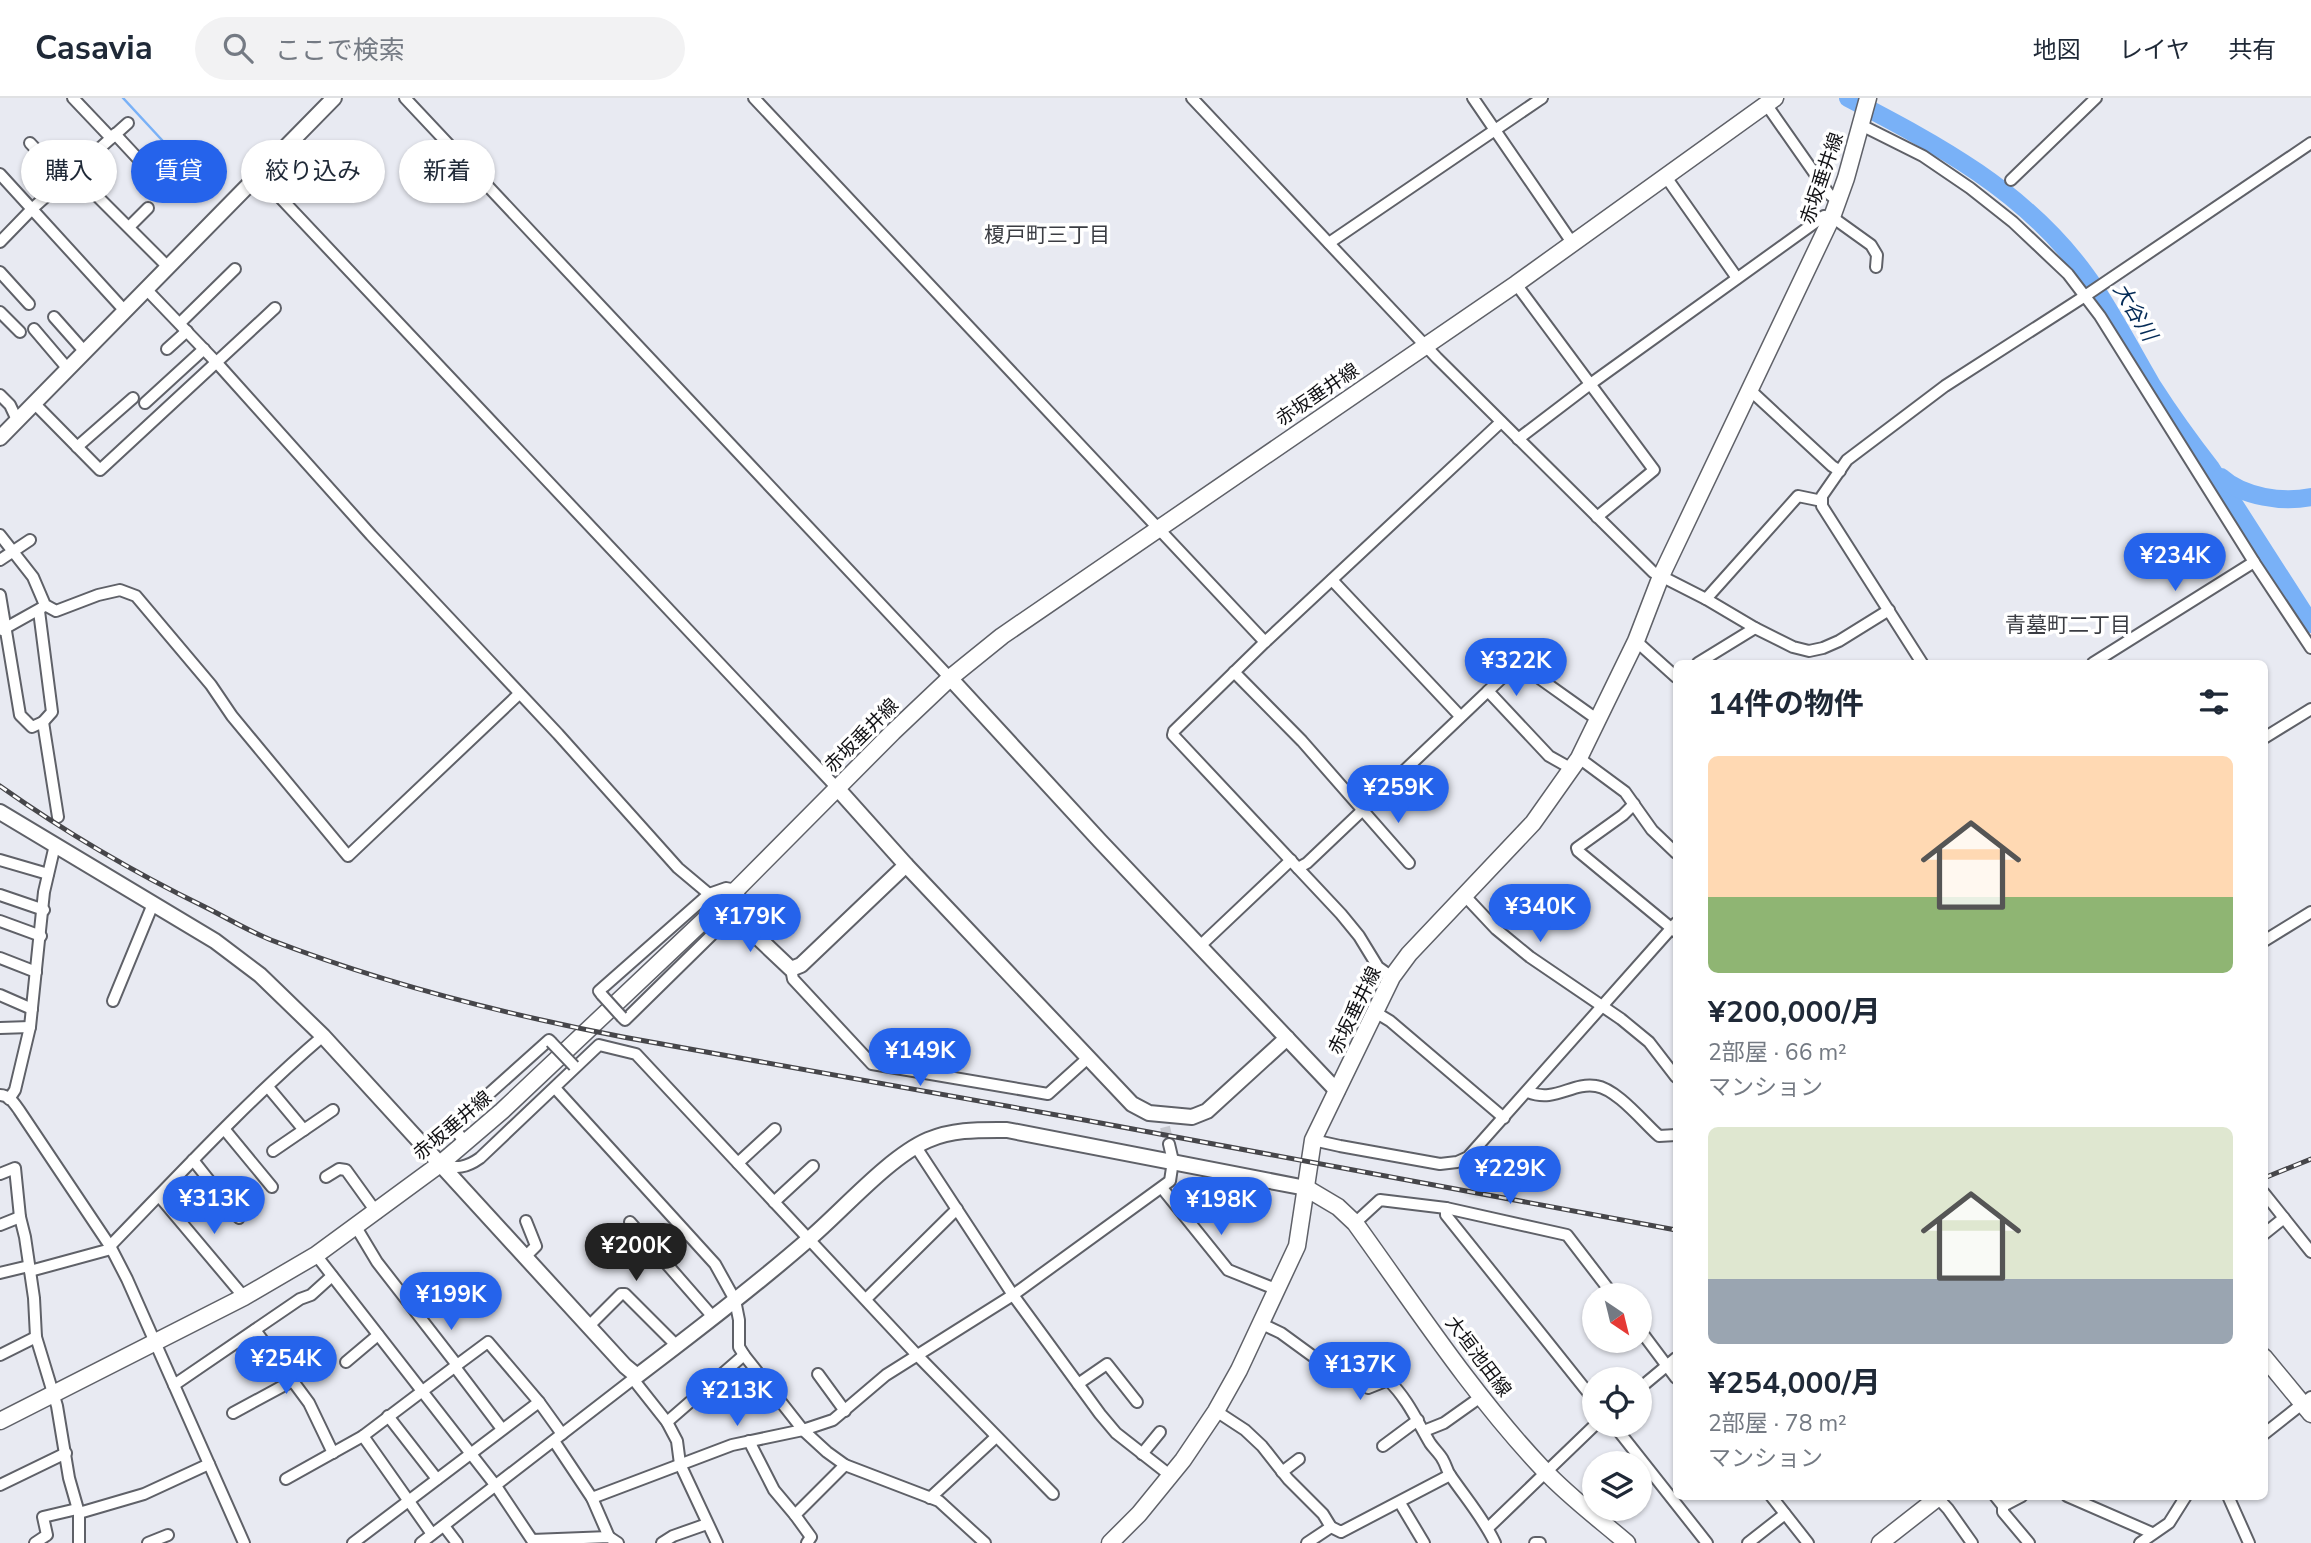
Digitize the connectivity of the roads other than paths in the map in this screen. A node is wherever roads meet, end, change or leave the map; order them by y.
1 (73, 98) edge
2 (334, 98) edge
3 (405, 98) edge
4 (754, 98) edge
5 (1192, 98) edge
6 (1473, 98) edge
7 (1542, 98) edge
8 (2096, 98) edge
9 (1868, 99) edge
10 (1771, 101) edge
11 (1862, 121) junction
12 (128, 123) dead end
13 (1495, 130) junction
14 (113, 136) junction
15 (109, 140) edge
16 (292, 140) edge
17 (2311, 143) edge
18 (131, 154) edge
19 (0, 174) edge
20 (1665, 177) junction
21 (2011, 180) dead end
22 (241, 192) edge
23 (1838, 201) junction
24 (39, 203) edge
25 (101, 203) edge
26 (285, 203) edge
27 (33, 208) junction
28 (148, 208) dead end
29 (1832, 216) junction
30 (129, 227) junction
31 (0, 242) edge
32 (1329, 243) junction
33 (1573, 244) junction
34 (168, 267) junction
35 (1876, 267) dead end
36 (235, 269) dead end
37 (0, 272) edge
38 (1737, 278) junction
39 (1516, 284) junction
40 (146, 289) junction
41 (2087, 295) junction
42 (29, 304) dead end
43 (275, 308) dead end
44 (125, 310) junction
45 (0, 312) edge
46 (54, 317) dead end
47 (184, 327) junction
48 (34, 329) dead end
49 (20, 332) dead end
50 (1426, 346) junction
51 (167, 349) dead end
52 (204, 349) junction
53 (85, 352) junction
54 (217, 363) junction
55 (68, 369) junction
56 (1589, 384) junction
57 (1750, 390) junction
58 (0, 395) edge
59 (133, 398) dead end
60 (34, 403) junction
61 (145, 403) dead end
62 (17, 420) junction
63 (1501, 422) junction
64 (0, 438) edge
65 (1518, 439) junction
66 (77, 447) junction
67 (1840, 471) junction
68 (1822, 501) junction
69 (1597, 517) junction
70 (1158, 528) junction
71 (0, 535) edge
72 (30, 540) dead end
73 (13, 552) junction
74 (0, 560) edge
75 (2254, 562) junction
76 (1661, 576) junction
77 (1332, 580) junction
78 (0, 595) edge
79 (1706, 599) junction
80 (42, 608) junction
81 (1889, 610) junction
82 (1755, 628) junction
83 (3, 629) edge
84 (1636, 641) junction
85 (1265, 642) junction
86 (2311, 648) edge
87 (1703, 660) edge
88 (1920, 660) edge
89 (2098, 660) edge
90 (1234, 672) junction
91 (1673, 674) edge
92 (950, 678) junction
93 (1488, 691) junction
94 (519, 694) junction
95 (2311, 709) edge
96 (1460, 716) junction
97 (1598, 720) junction
98 (43, 722) junction
99 (2268, 736) edge
100 (1575, 764) junction
101 (837, 788) junction
102 (1634, 804) junction
103 (1363, 807) junction
104 (0, 811) edge
105 (58, 817) dead end
106 (55, 845) junction
107 (1673, 850) edge
108 (0, 860) edge
109 (1409, 863) dead end
110 (906, 864) junction
111 (1295, 864) junction
112 (48, 874) junction
113 (736, 890) junction
114 (709, 894) junction
115 (0, 895) edge
116 (1465, 896) junction
117 (153, 904) junction
118 (44, 910) junction
119 (2311, 912) edge
120 (733, 914) junction
121 (0, 922) edge
122 (1673, 925) edge
123 (1673, 929) edge
124 (41, 936) junction
125 (2268, 939) edge
126 (1201, 945) junction
127 (0, 958) edge
128 (791, 969) junction
129 (36, 972) junction
130 (1392, 977) junction
131 (0, 995) edge
132 (113, 1001) dead end
133 (1603, 1007) junction
134 (32, 1009) junction
135 (1375, 1012) junction
136 (30, 1027) junction
137 (0, 1028) edge
138 (323, 1036) junction
139 (1287, 1038) junction
140 (1089, 1056) junction
141 (575, 1067) junction
142 (1673, 1073) edge
143 (268, 1087) junction
144 (555, 1088) junction
145 (1337, 1091) junction
146 (1528, 1092) junction
147 (5, 1097) edge
148 (333, 1110) dead end
149 (1504, 1118) junction
150 (775, 1129) dead end
151 (225, 1130) junction
152 (304, 1130) junction
153 (1673, 1135) edge
154 (1313, 1140) junction
155 (465, 1143) junction
156 (1169, 1144) tunnel mouth
157 (916, 1147) junction
158 (273, 1152) dead end
159 (193, 1160) junction
160 (1173, 1161) junction
161 (738, 1163) junction
162 (440, 1164) junction
163 (813, 1166) dead end
164 (0, 1174) edge
165 (326, 1177) dead end
166 (272, 1187) dead end
167 (1162, 1188) junction
168 (1306, 1188) junction
169 (159, 1196) junction
170 (2268, 1198) edge
171 (775, 1202) junction
172 (957, 1209) junction
173 (1446, 1209) junction
174 (377, 1213) junction
175 (20, 1217) junction
176 (239, 1218) dead end
177 (2284, 1218) junction
178 (526, 1220) dead end
179 (630, 1222) dead end
180 (1355, 1223) junction
181 (0, 1225) edge
182 (356, 1227) junction
183 (2268, 1231) edge
184 (809, 1239) junction
185 (110, 1248) junction
186 (2311, 1252) edge
187 (316, 1255) junction
188 (526, 1257) junction
189 (30, 1268) junction
190 (0, 1273) edge
191 (332, 1276) junction
192 (1604, 1283) edge
193 (1278, 1290) junction
194 (1013, 1295) junction
195 (244, 1297) junction
196 (866, 1299) junction
197 (735, 1300) junction
198 (713, 1317) junction
199 (1262, 1324) junction
200 (589, 1326) junction
201 (255, 1330) junction
202 (378, 1335) junction
203 (36, 1337) junction
204 (156, 1343) junction
205 (677, 1346) junction
206 (1652, 1346) edge
207 (0, 1355) edge
208 (744, 1355) junction
209 (917, 1355) junction
210 (1673, 1360) edge
211 (2268, 1361) edge
212 (346, 1363) dead end
213 (1667, 1365) junction
214 (456, 1366) junction
215 (818, 1374) dead end
216 (1673, 1374) edge
217 (635, 1378) junction
218 (1652, 1378) edge
219 (294, 1380) junction
220 (1078, 1384) junction
221 (174, 1385) junction
222 (1582, 1385) edge
223 (422, 1391) junction
224 (54, 1394) junction
225 (1482, 1396) junction
226 (539, 1402) junction
227 (1138, 1402) dead end
228 (2308, 1405) edge
229 (845, 1411) junction
230 (1216, 1411) junction
231 (233, 1413) dead end
232 (388, 1416) junction
233 (0, 1421) edge
234 (667, 1422) junction
235 (1421, 1426) junction
236 (502, 1429) junction
237 (803, 1430) junction
238 (2268, 1431) edge
239 (1160, 1432) dead end
240 (363, 1436) junction
241 (996, 1437) junction
242 (1582, 1437) edge
243 (1623, 1437) edge
244 (558, 1438) junction
245 (749, 1441) junction
246 (1383, 1446) dead end
247 (333, 1452) junction
248 (66, 1453) junction
249 (470, 1454) junction
250 (1142, 1454) junction
251 (1299, 1459) dead end
252 (209, 1464) junction
253 (680, 1464) junction
254 (845, 1465) junction
255 (1545, 1471) junction
256 (1282, 1472) junction
257 (1450, 1475) junction
258 (1171, 1476) junction
259 (286, 1479) dead end
260 (437, 1479) junction
261 (0, 1485) edge
262 (496, 1486) junction
263 (1053, 1494) dead end
264 (592, 1498) junction
265 (930, 1498) junction
266 (1673, 1500) edge
267 (1673, 1500) edge
268 (1774, 1500) edge
269 (1934, 1500) edge
270 (1940, 1500) edge
271 (1998, 1500) edge
272 (2015, 1500) edge
273 (2076, 1500) edge
274 (2183, 1500) edge
275 (2230, 1500) edge
276 (408, 1502) junction
277 (1400, 1503) junction
278 (2004, 1506) junction
279 (78, 1511) junction
280 (1785, 1514) junction
281 (795, 1515) junction
282 (707, 1524) junction
283 (444, 1526) junction
284 (1488, 1528) junction
285 (1336, 1529) junction
286 (2152, 1533) junction
287 (432, 1534) junction
288 (167, 1535) dead end
289 (614, 1540) edge
290 (35, 1543) edge
291 (79, 1543) edge
292 (148, 1543) edge
293 (244, 1543) edge
294 (354, 1543) edge
295 (421, 1543) edge
296 (457, 1543) edge
297 (662, 1543) edge
298 (717, 1543) edge
299 (807, 1543) edge
300 (985, 1543) edge
301 (1110, 1543) edge
302 (1307, 1543) edge
303 (1349, 1543) edge
304 (1424, 1543) edge
305 (1494, 1543) edge
306 (1627, 1543) edge
307 (1707, 1543) edge
308 (1748, 1543) edge
309 (1808, 1543) edge
310 (1881, 1543) edge
311 (1972, 1543) edge
312 (2029, 1543) edge
313 (2140, 1543) edge
314 (2249, 1543) edge

1 - 14 street
2 - 16 street
3 - 92 street
4 - 70 street
5 - 32 street
6 - 13 street
7 - 13 street
8 - 21 street
9 - 11 main road, 赤坂垂井線
10 - 20 main road, 赤坂垂井線
10 - 23 street
11 - 23 main road, 赤坂垂井線
11 - 41 street
12 - 14 street
13 - 32 street
13 - 33 street
14 - 15 street
14 - 18 street
17 - 41 street
19 - 27 street
20 - 33 main road, 赤坂垂井線
20 - 38 street
22 - 34 street
23 - 29 main road, 赤坂垂井線
24 - 27 street
25 - 30 street
26 - 101 street
27 - 31 street
27 - 44 street
28 - 30 street
29 - 35 street
29 - 38 street
29 - 57 main road, 赤坂垂井線
30 - 34 street
32 - 50 street
33 - 39 main road, 赤坂垂井線
34 - 40 street
36 - 47 street
37 - 42 street
38 - 56 street
39 - 50 main road, 赤坂垂井線
39 - 56 street
40 - 44 street
40 - 47 street
41 - 67 street
41 - 75 street
43 - 54 street
44 - 53 street
45 - 49 street
46 - 53 street
47 - 51 street
47 - 52 street
48 - 55 street
50 - 63 street
50 - 70 main road, 赤坂垂井線
52 - 54 street
52 - 61 street
53 - 55 street
54 - 66 street
54 - 94 street
55 - 60 street
56 - 65 street
56 - 69 street
57 - 67 street
57 - 76 main road, 赤坂垂井線
58 - 62 street
59 - 66 street
60 - 62 street
60 - 66 street
62 - 64 street
63 - 65 street
63 - 77 street
65 - 69 street
67 - 68 street
68 - 79 street
68 - 81 street
69 - 76 street
70 - 85 street
70 - 92 main road, 赤坂垂井線
71 - 73 street
72 - 73 street
73 - 74 street
73 - 80 street
75 - 86 street
75 - 89 street
76 - 79 street
76 - 84 main road, 赤坂垂井線
77 - 85 street
77 - 96 street
78 - 83 street
79 - 82 street
80 - 83 street
80 - 94 street
80 - 98 street
81 - 82 street
81 - 88 street
82 - 87 street
83 - 98 street
84 - 91 street
84 - 97 main road, 赤坂垂井線
85 - 90 street
90 - 103 street
90 - 111 street
92 - 101 main road, 赤坂垂井線
92 - 126 street
93 - 96 street
93 - 97 street
93 - 100 street
94 - 114 street
95 - 99 street
96 - 103 street
97 - 100 main road, 赤坂垂井線
98 - 105 street
100 - 102 street
100 - 116 main road, 赤坂垂井線
101 - 110 street
101 - 113 main road, 赤坂垂井線
102 - 107 street
102 - 122 street
103 - 109 street
103 - 111 street
104 - 106 street
106 - 112 street
106 - 117 street
108 - 112 street
110 - 128 street
110 - 140 street
111 - 126 street
111 - 130 street
112 - 118 street
113 - 114 street
113 - 120 street
113 - 155 main road, 赤坂垂井線
114 - 120 street, bridge
115 - 118 street
116 - 130 main road, 赤坂垂井線
116 - 133 street
117 - 132 street
117 - 138 street
118 - 124 street
119 - 125 street
120 - 128 street
121 - 124 street
123 - 133 street
124 - 129 street
126 - 139 street
127 - 129 street
128 - 140 street
129 - 134 street
130 - 135 main road, 赤坂垂井線
131 - 134 street
133 - 142 street
133 - 146 street
134 - 136 street
135 - 145 main road, 赤坂垂井線
135 - 149 street
136 - 137 street
136 - 147 street
138 - 143 street
138 - 162 street
139 - 140 street
139 - 145 street
141 - 144 street
141 - 155 street, bridge
141 - 161 street
143 - 151 street
143 - 152 street
144 - 162 street
144 - 197 street
145 - 154 main road, 赤坂垂井線
146 - 149 street
146 - 153 street
147 - 185 street
148 - 152 street
149 - 154 street
150 - 161 street
151 - 159 street
151 - 166 street
152 - 158 street
154 - 168 main road, 赤坂垂井線
155 - 162 main road, 赤坂垂井線
156 - 160 street
157 - 160 street
157 - 172 street
157 - 184 street
159 - 169 street
159 - 176 street
160 - 167 street
160 - 168 street
161 - 171 street
162 - 174 main road, 赤坂垂井線
162 - 188 street
163 - 171 street
164 - 175 street
165 - 174 street
167 - 193 street
167 - 194 street
168 - 180 main road, 大垣池田線
168 - 193 main road, 赤坂垂井線
169 - 185 street
169 - 195 street
170 - 177 street
171 - 184 street
172 - 194 street
172 - 196 street
173 - 180 street
173 - 192 street
173 - 222 street
174 - 182 main road, 赤坂垂井線
175 - 181 street
175 - 189 street
177 - 183 street
177 - 186 street
178 - 188 street
179 - 198 street
180 - 225 main road, 大垣池田線
182 - 187 main road, 赤坂垂井線
182 - 214 street
184 - 196 street
184 - 197 street
185 - 189 street
185 - 204 street
187 - 191 street
187 - 195 main road, 赤坂垂井線
188 - 200 street
189 - 190 street
189 - 203 street
191 - 201 street
191 - 202 street
193 - 199 main road, 赤坂垂井線
194 - 209 street
194 - 220 street
195 - 204 main road, 赤坂垂井線
196 - 209 street
197 - 198 street
197 - 208 street
198 - 205 street
199 - 230 main road, 赤坂垂井線
199 - 235 street
200 - 205 street
200 - 217 street
201 - 219 street
201 - 221 street
202 - 212 street
202 - 223 street
203 - 207 street
203 - 224 street
204 - 221 street
204 - 224 main road, 赤坂垂井線
205 - 217 street
206 - 213 street
208 - 234 street
208 - 237 street
209 - 229 street
209 - 241 street
210 - 213 street
211 - 228 main road
213 - 216 street
213 - 218 street
214 - 223 street
214 - 226 street
214 - 236 street
215 - 229 street
217 - 234 street
217 - 244 street
219 - 231 street
219 - 247 street
220 - 227 street
220 - 250 street
221 - 252 street
223 - 232 street
223 - 249 street
224 - 233 main road, 赤坂垂井線
224 - 248 street
225 - 235 street
225 - 255 main road, 大垣池田線
226 - 236 street
226 - 244 street
228 - 238 street
229 - 237 street
230 - 256 street
230 - 258 main road, 赤坂垂井線
232 - 240 street
232 - 260 street
234 - 253 street
235 - 246 street
235 - 257 street
236 - 249 street
237 - 245 street
237 - 254 street
239 - 250 street
240 - 247 street
240 - 276 street
241 - 263 street
241 - 265 street
242 - 255 street
243 - 266 street
244 - 262 street
244 - 264 street
245 - 253 street
245 - 281 street
247 - 259 street
248 - 261 street
248 - 279 street
249 - 260 street
249 - 262 street
250 - 258 street
251 - 256 street
252 - 279 street
252 - 293 street
253 - 264 street
253 - 282 street
254 - 265 street
254 - 281 street
255 - 284 street
255 - 306 main road, 大垣池田線
256 - 285 street
257 - 277 street
257 - 284 street
258 - 301 main road, 赤坂垂井線
260 - 276 street
262 - 283 street
262 - 289 street
264 - 289 street
265 - 300 street
267 - 307 street
268 - 280 street
269 - 310 main road
270 - 311 street
271 - 278 street
272 - 278 street
273 - 286 street
274 - 286 street
275 - 314 street
276 - 287 street
276 - 294 street
277 - 285 street
277 - 304 street
278 - 312 street
279 - 290 street
279 - 291 street
280 - 308 street
280 - 309 street
281 - 299 street
282 - 297 street
282 - 298 street
283 - 287 street
283 - 296 street
284 - 305 street
285 - 302 street
285 - 303 street
286 - 313 street
287 - 295 street
288 - 292 street

